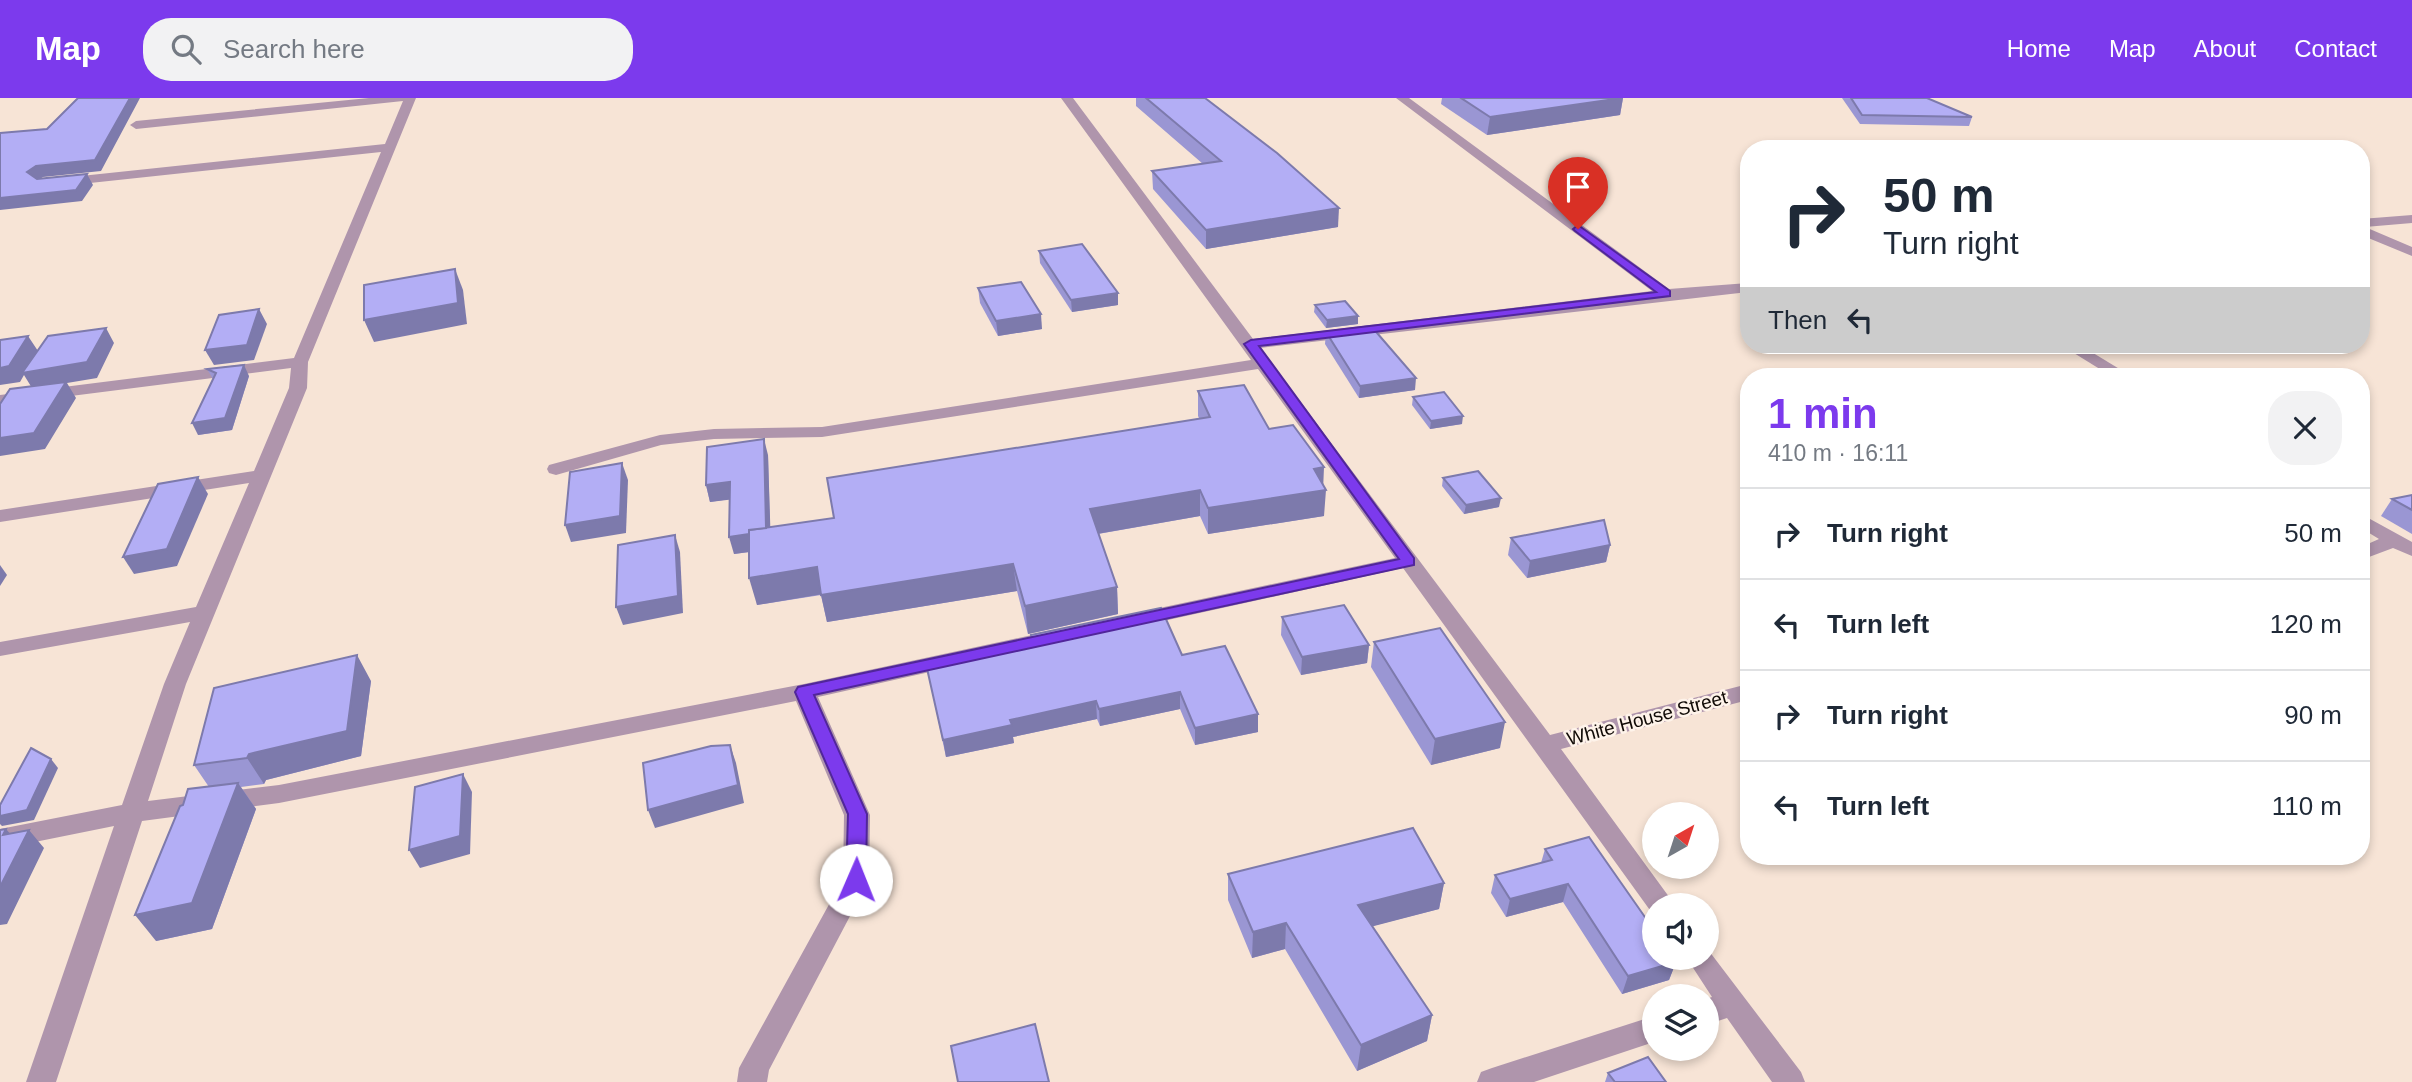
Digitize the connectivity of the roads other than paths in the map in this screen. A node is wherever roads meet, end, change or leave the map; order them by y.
1 (403, 98) edge
2 (410, 98) edge
3 (1067, 98) edge
4 (1402, 98) edge
5 (136, 125) dead end
6 (390, 147) junction
7 (43, 184) edge
8 (2412, 219) edge
9 (2370, 222) edge
10 (2370, 234) edge
11 (2412, 252) edge
12 (1740, 288) edge
13 (1666, 294) junction
14 (1251, 344) junction
15 (2085, 354) edge
16 (300, 362) junction
17 (1264, 363) junction
18 (2109, 368) edge
19 (0, 400) edge
20 (556, 469) dead end
21 (261, 476) junction
22 (0, 516) edge
23 (2370, 525) edge
24 (2403, 545) edge
25 (2370, 552) edge
26 (1408, 561) junction
27 (204, 612) junction
28 (1113, 625) edge
29 (1086, 631) edge
30 (0, 649) edge
31 (804, 692) junction
32 (1740, 694) edge
33 (1545, 745) junction
34 (131, 813) junction
35 (0, 839) edge
36 (1653, 893) edge
37 (1705, 970) edge
38 (1720, 1008) edge
39 (1642, 1033) edge
40 (41, 1082) edge
41 (752, 1082) edge
42 (1492, 1082) edge
43 (1790, 1082) edge

1 - 5 street
2 - 6 street
3 - 14 street
4 - 13 street
6 - 7 street
6 - 16 street
8 - 9 street
10 - 11 street
12 - 13 street
13 - 14 street
14 - 17 street
15 - 18 street
16 - 19 street
16 - 21 street
17 - 20 street
17 - 26 street
21 - 22 street
21 - 27 street
23 - 24 street
24 - 25 street
26 - 28 street
26 - 33 street
27 - 30 street
27 - 34 street
29 - 31 street
31 - 34 street
31 - 41 street
32 - 33 street, White House Street
33 - 36 street
34 - 35 street
34 - 40 street
37 - 38 street
38 - 43 street
39 - 42 street

